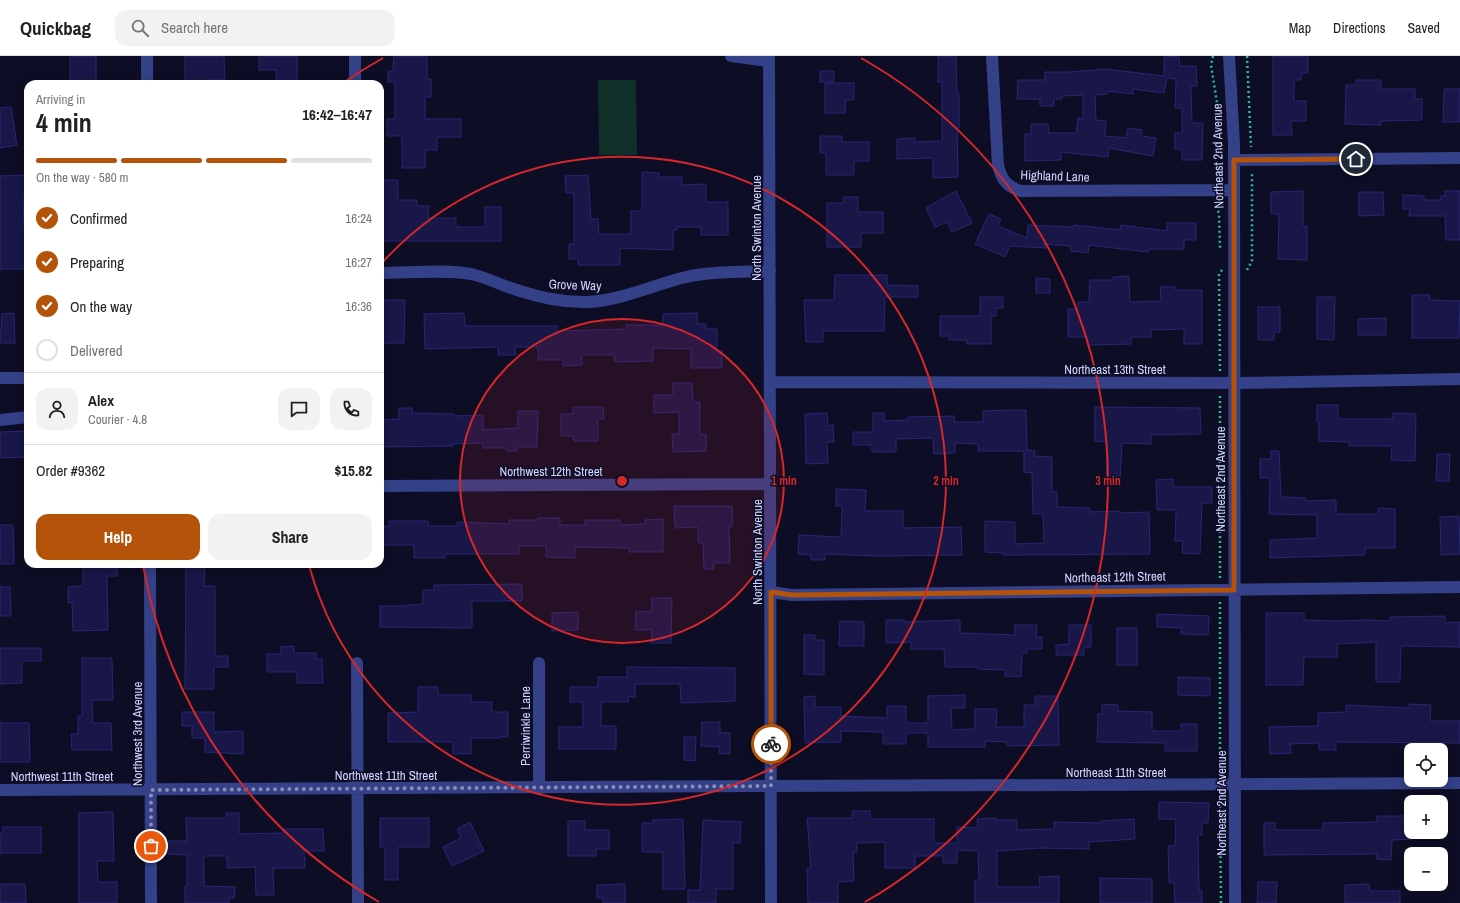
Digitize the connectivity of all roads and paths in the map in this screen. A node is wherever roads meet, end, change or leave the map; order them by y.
1 (147, 56) edge
2 (355, 56) edge
3 (731, 56) edge
4 (992, 56) edge
5 (1213, 56) edge
6 (1229, 56) edge
7 (769, 58) edge
8 (147, 80) edge
9 (355, 80) edge
10 (1460, 158) edge
11 (1234, 160) junction
12 (1217, 190) junction
13 (1234, 190) junction
14 (1220, 252) dead end
15 (1222, 262) dead end
16 (770, 271) junction
17 (384, 273) edge
18 (0, 378) edge
19 (24, 378) edge
20 (1460, 379) edge
21 (770, 382) junction
22 (1220, 383) junction
23 (1234, 383) junction
24 (24, 417) edge
25 (0, 420) edge
26 (770, 484) junction
27 (384, 486) edge
28 (150, 568) edge
29 (1460, 588) edge
30 (1220, 590) junction
31 (1234, 590) junction
32 (771, 592) junction
33 (356, 663) dead end
34 (539, 663) dead end
35 (1460, 783) edge
36 (771, 786) junction
37 (1220, 786) junction
38 (1234, 786) junction
39 (358, 789) junction
40 (539, 789) junction
41 (0, 790) edge
42 (151, 790) junction
43 (152, 903) edge
44 (358, 903) edge
45 (771, 903) edge
46 (1221, 903) edge
47 (1235, 903) edge

1 - 8 street
2 - 9 street
3 - 7 street
4 - 12 street, Highland Lane
5 - 12 path
6 - 11 street, Northeast 2nd Avenue
7 - 16 street, North Swinton Avenue
10 - 11 street
11 - 13 street, Northeast 2nd Avenue
12 - 13 street, Highland Lane
12 - 14 path
13 - 23 street, Northeast 2nd Avenue
15 - 22 path
16 - 17 street, Grove Way
16 - 21 street, North Swinton Avenue
18 - 19 street
20 - 23 street, Northeast 13th Street
21 - 22 street, Northeast 13th Street
21 - 26 street, North Swinton Avenue
22 - 23 street, Northeast 13th Street
22 - 30 path
23 - 31 street, Northeast 2nd Avenue
24 - 25 street
26 - 27 street, Northwest 12th Street
26 - 32 street, North Swinton Avenue
28 - 42 street, Northwest 3rd Avenue
29 - 31 street, Northeast 12th Street
30 - 31 street, Northeast 12th Street
30 - 32 street, Northeast 12th Street
30 - 37 path
31 - 38 street, Northeast 2nd Avenue
32 - 36 street, North Swinton Avenue
33 - 39 street
34 - 40 street, Perriwinkle Lane
35 - 38 street, Northeast 11th Street
36 - 37 street, Northeast 11th Street
36 - 40 street, Northwest 11th Street
36 - 45 street, North Swinton Avenue
37 - 38 street, Northeast 11th Street
37 - 46 path
38 - 47 street, Northeast 2nd Avenue
39 - 40 street, Northwest 11th Street
39 - 42 street, Northwest 11th Street
39 - 44 street
41 - 42 street, Northwest 11th Street
42 - 43 street, Northwest 3rd Avenue

